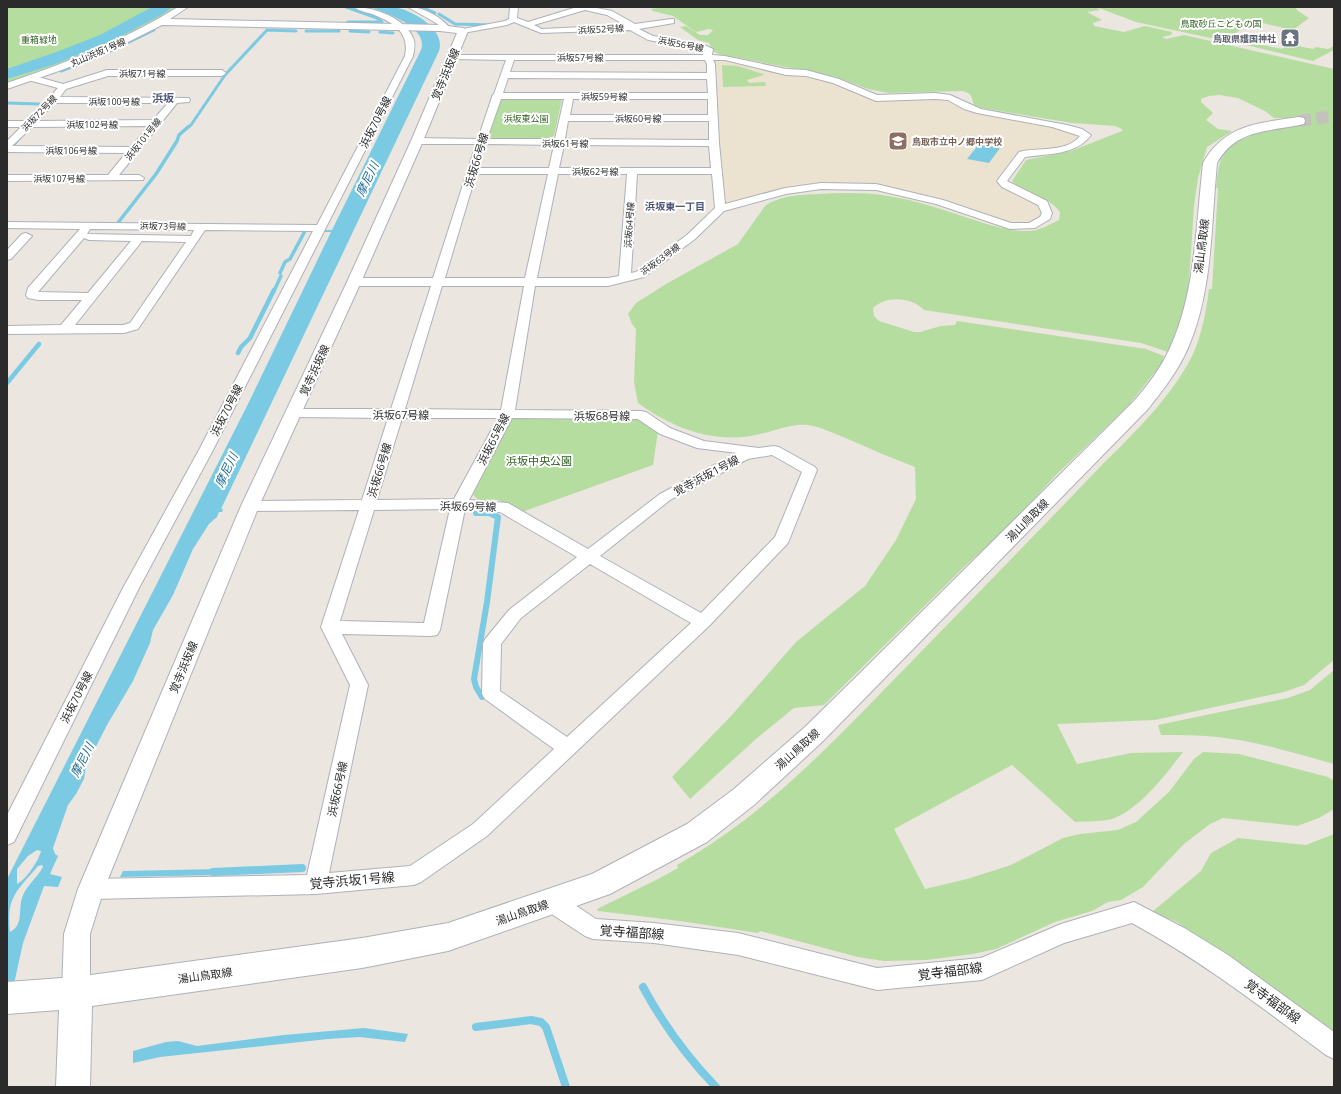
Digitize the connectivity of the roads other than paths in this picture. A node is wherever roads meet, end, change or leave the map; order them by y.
1 (184, 7) edge
2 (358, 7) edge
3 (412, 7) edge
4 (582, 7) edge
5 (514, 8) edge
6 (522, 8) edge
7 (513, 20) junction
8 (671, 21) dead end
9 (162, 22) junction
10 (529, 24) junction
11 (404, 27) junction
12 (634, 27) junction
13 (450, 29) junction
14 (708, 53) junction
15 (453, 57) junction
16 (510, 57) junction
17 (222, 73) dead end
18 (504, 75) junction
19 (711, 76) junction
20 (31, 78) junction
21 (7, 86) edge
22 (63, 86) junction
23 (496, 96) junction
24 (569, 96) junction
25 (711, 96) junction
26 (53, 100) junction
27 (186, 100) dead end
28 (174, 101) junction
29 (564, 118) junction
30 (712, 118) junction
31 (1299, 121) tunnel mouth
32 (155, 123) junction
33 (7, 124) edge
34 (29, 124) junction
35 (417, 142) junction
36 (481, 143) junction
37 (558, 143) junction
38 (714, 143) junction
39 (7, 146) edge
40 (7, 149) edge
41 (134, 150) junction
42 (553, 170) junction
43 (473, 171) junction
44 (632, 171) junction
45 (716, 171) junction
46 (7, 178) edge
47 (111, 178) junction
48 (139, 178) dead end
49 (720, 209) junction
50 (7, 225) edge
51 (319, 228) junction
52 (26, 236) dead end
53 (139, 238) junction
54 (7, 257) edge
55 (625, 278) junction
56 (354, 282) junction
57 (438, 283) junction
58 (530, 283) junction
59 (91, 297) junction
60 (65, 329) junction
61 (7, 330) edge
62 (294, 414) junction
63 (396, 414) junction
64 (507, 414) junction
65 (760, 452) junction
66 (459, 504) junction
67 (250, 506) junction
68 (368, 506) junction
69 (589, 556) junction
70 (703, 622) junction
71 (330, 627) junction
72 (567, 748) junction
73 (7, 836) edge
74 (316, 884) junction
75 (90, 889) junction
76 (552, 902) junction
77 (76, 994) junction
78 (15, 997) edge
79 (1334, 1047) edge
80 (72, 1087) edge

1 - 9 street, 丸山浜坂1号線
2 - 11 street, 浜坂70号線
3 - 13 street
4 - 10 street
4 - 12 street, 浜坂52号線
5 - 6 street
5 - 7 street
7 - 10 street, 浜坂52号線
7 - 13 street
8 - 12 street
9 - 11 street
9 - 20 street, 丸山浜坂1号線
10 - 12 street, 浜坂52号線
11 - 13 street
11 - 51 street, 浜坂70号線
12 - 14 street, 浜坂56号線
13 - 15 street, 覚寺浜坂線
14 - 16 street, 浜坂57号線
14 - 19 street
14 - 49 street
15 - 16 street, 浜坂57号線
15 - 35 street, 覚寺浜坂線
16 - 18 street, 浜坂66号線
17 - 22 street, 浜坂71号線
18 - 19 street
18 - 23 street, 浜坂66号線
19 - 25 street
20 - 21 street, 丸山浜坂1号線
20 - 22 street, 浜坂72号線
22 - 26 street, 浜坂72号線
23 - 24 street, 浜坂59号線
23 - 36 street, 浜坂66号線
24 - 25 street, 浜坂59号線
24 - 29 street, 浜坂65号線
25 - 30 street
26 - 28 street, 浜坂100号線
26 - 34 street, 浜坂72号線
27 - 28 street, 浜坂100号線
28 - 32 street, 浜坂101号線
29 - 30 street, 浜坂60号線
29 - 37 street, 浜坂65号線
30 - 38 street
31 - 76 main road, 湯山鳥取線
32 - 34 street, 浜坂102号線
32 - 41 street, 浜坂101号線
33 - 34 street, 浜坂102号線
34 - 39 street, 浜坂72号線
35 - 36 street, 浜坂61号線
35 - 56 street, 覚寺浜坂線
36 - 37 street, 浜坂61号線
36 - 43 street, 浜坂66号線
37 - 38 street, 浜坂61号線
37 - 42 street, 浜坂65号線
38 - 45 street
40 - 41 street, 浜坂106号線
41 - 47 street, 浜坂101号線
42 - 43 street, 浜坂62号線
42 - 44 street, 浜坂62号線
42 - 58 street, 浜坂65号線
43 - 57 street, 浜坂66号線
44 - 45 street, 浜坂62号線
44 - 55 street, 浜坂64号線
45 - 49 street
46 - 47 street, 浜坂107号線
47 - 48 street, 浜坂107号線
49 - 55 street, 浜坂63号線
50 - 51 street, 浜坂73号線
51 - 73 street, 浜坂70号線
52 - 54 street
53 - 59 street
53 - 59 street
53 - 60 street
55 - 58 street, 浜坂63号線
56 - 57 street, 浜坂63号線
56 - 62 street, 覚寺浜坂線
57 - 58 street, 浜坂63号線
57 - 63 street, 浜坂66号線
58 - 64 street, 浜坂65号線
59 - 60 street
60 - 61 street
62 - 63 street, 浜坂67号線
62 - 67 street, 覚寺浜坂線
63 - 64 street, 浜坂67号線
63 - 68 street, 浜坂66号線
64 - 65 street, 浜坂68号線
64 - 66 street, 浜坂65号線
65 - 69 street, 覚寺浜坂1号線
65 - 70 street, 覚寺浜坂1号線
66 - 68 street, 浜坂69号線
66 - 69 street, 浜坂69号線
66 - 71 street, 浜坂65号線
67 - 68 street, 浜坂69号線
67 - 75 street, 覚寺浜坂線
68 - 71 street, 浜坂66号線
69 - 70 street, 浜坂69号線
69 - 72 street, 覚寺浜坂1号線
70 - 72 street, 覚寺浜坂1号線
71 - 74 street, 浜坂66号線
72 - 74 street, 覚寺浜坂1号線
74 - 75 street, 覚寺浜坂1号線
75 - 77 street, 覚寺浜坂線
76 - 77 main road, 湯山鳥取線
76 - 79 street, 覚寺福部線
77 - 78 main road, 湯山鳥取線
77 - 80 main road

